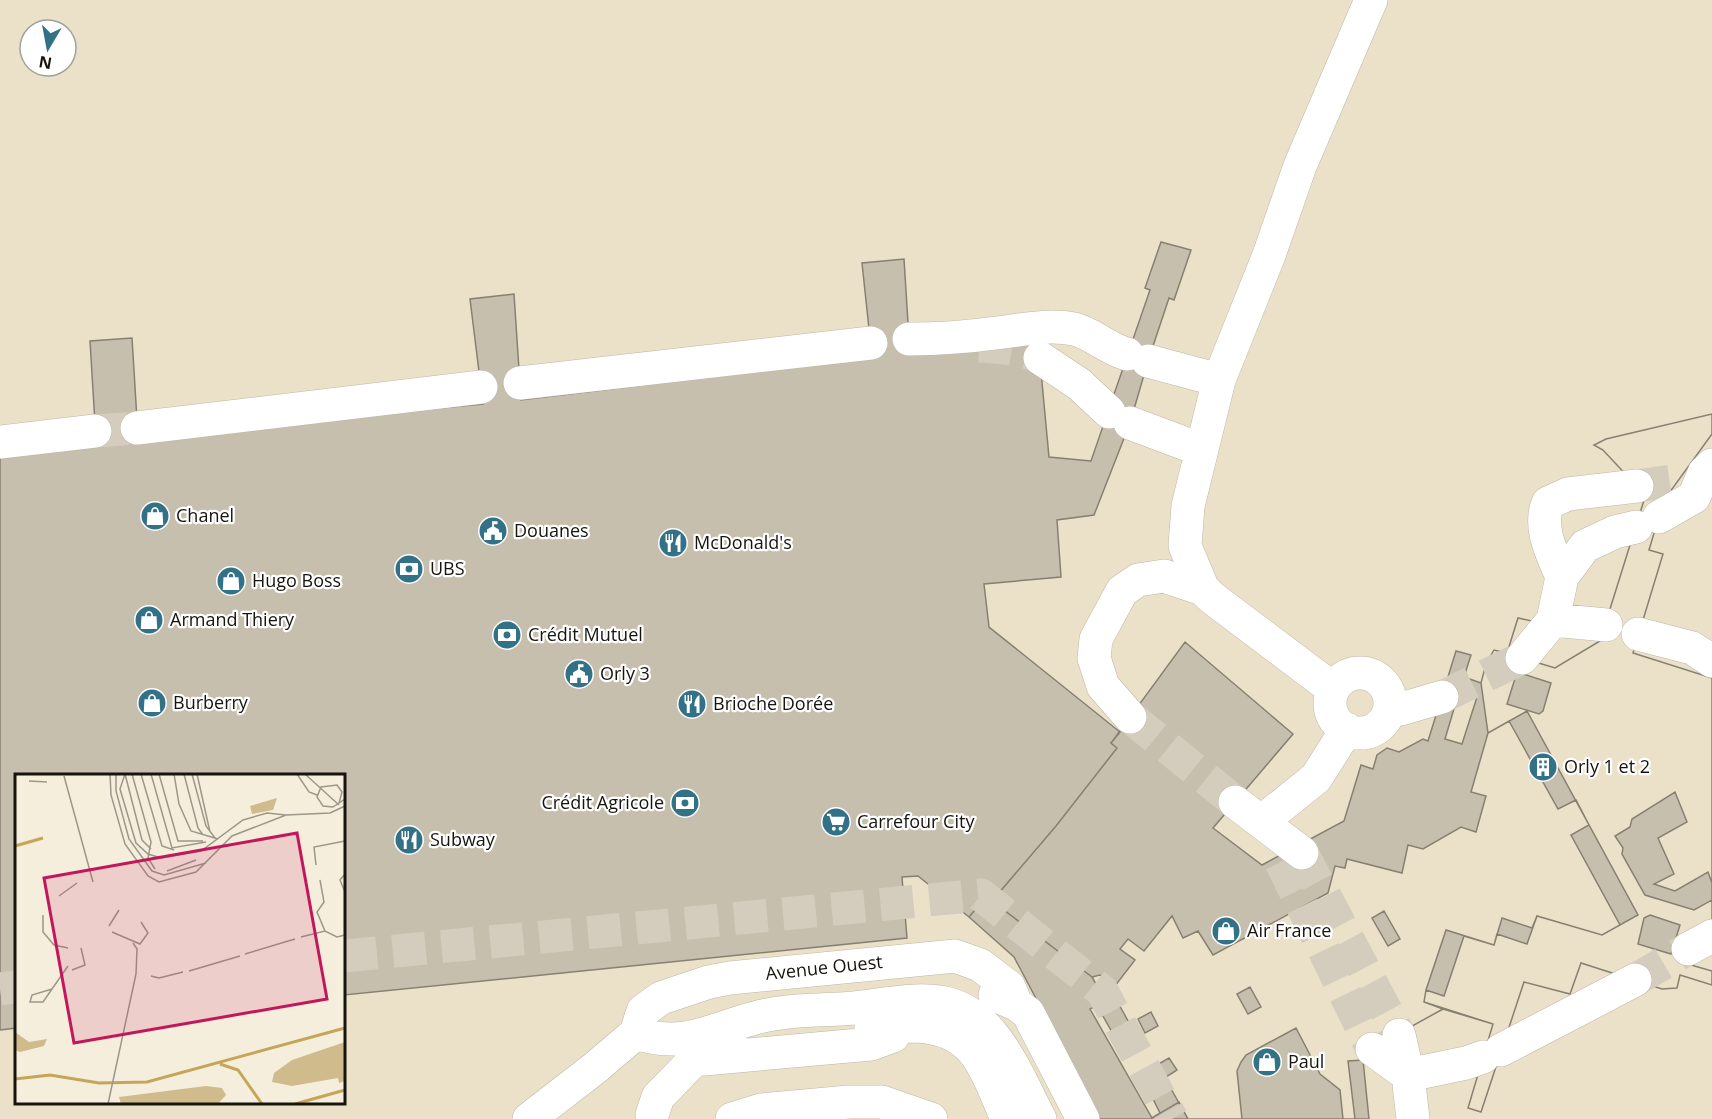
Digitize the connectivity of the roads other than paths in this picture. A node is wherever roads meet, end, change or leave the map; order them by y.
1 (1371, 0) edge
2 (909, 339) dead end
3 (946, 339) junction
4 (872, 343) dead end
5 (979, 346) tunnel mouth
6 (1129, 355) junction
7 (1040, 358) tunnel mouth
8 (1219, 380) junction
9 (1076, 382) junction
10 (520, 383) dead end
11 (481, 387) dead end
12 (137, 428) tunnel mouth
13 (95, 431) tunnel mouth
14 (0, 442) edge
15 (1202, 450) junction
16 (1698, 473) edge
17 (1637, 486) tunnel mouth
18 (1590, 493) junction
19 (1585, 546) junction
20 (1562, 577) junction
21 (1203, 589) junction
22 (1553, 620) junction
23 (1605, 626) dead end
24 (1638, 634) dead end
25 (1522, 657) tunnel mouth
26 (1712, 661) edge
27 (1333, 689) junction
28 (1442, 697) tunnel mouth
29 (1390, 706) junction
30 (1130, 717) tunnel mouth
31 (1347, 729) junction
32 (1235, 802) tunnel mouth
33 (1635, 980) tunnel mouth
34 (636, 1033) junction
35 (1386, 1042) tunnel mouth
36 (1408, 1075) junction
37 (650, 1118) edge
38 (529, 1119) edge
39 (732, 1119) edge
40 (931, 1119) edge
41 (1007, 1119) edge
42 (1040, 1119) edge
43 (1083, 1119) edge
44 (1413, 1119) edge

1 - 8 lane
2 - 3 lane
3 - 5 lane
3 - 6 lane
4 - 10 lane
6 - 8 lane
6 - 9 lane
7 - 9 lane
8 - 15 lane
9 - 15 lane
11 - 12 lane
13 - 14 lane
15 - 21 lane
16 - 19 lane
17 - 18 lane
18 - 19 lane
18 - 20 lane
19 - 20 lane
20 - 22 lane
21 - 27 lane
21 - 30 lane
22 - 23 lane
22 - 25 lane
24 - 26 lane
27 - 29 lane
27 - 31 lane
28 - 29 lane
29 - 31 lane
31 - 32 lane
33 - 36 lane
34 - 38 lane, Avenue Ouest
34 - 42 lane
34 - 43 lane, Avenue Ouest
35 - 36 lane
36 - 44 lane
37 - 41 lane
39 - 40 lane

